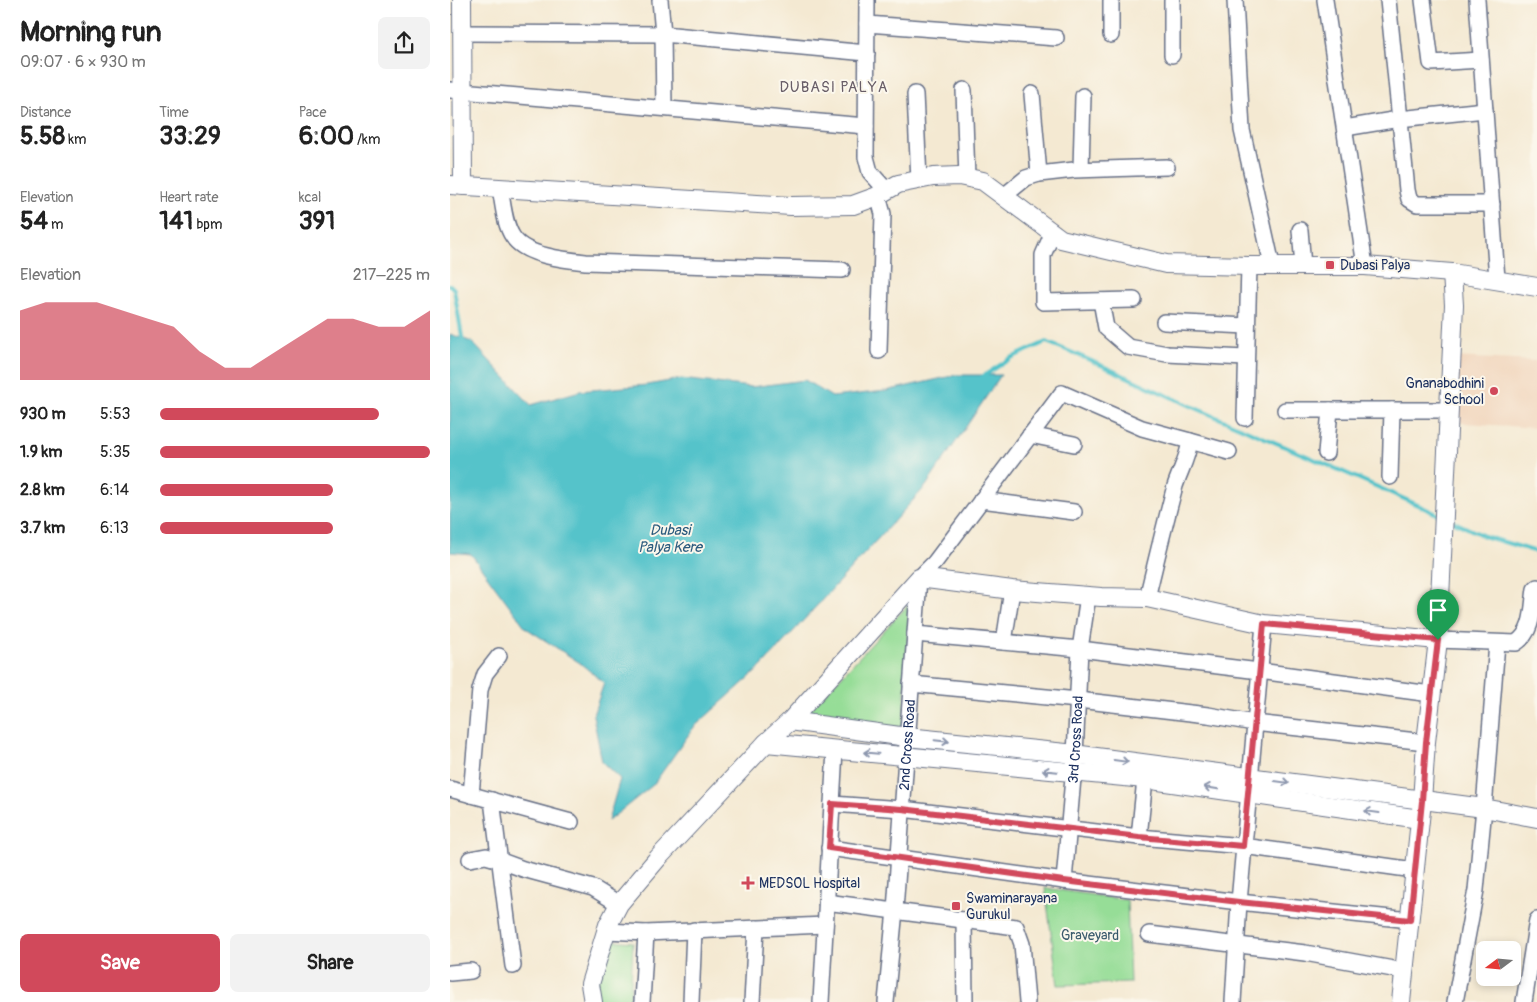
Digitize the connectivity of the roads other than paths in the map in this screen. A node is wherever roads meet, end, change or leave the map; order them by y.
1 (462, 0) edge
2 (660, 0) edge
3 (867, 0) edge
4 (1111, 0) edge
5 (1172, 0) edge
6 (1235, 0) edge
7 (1325, 0) edge
8 (1388, 0) edge
9 (1424, 0) edge
10 (1477, 0) edge
11 (867, 24) junction
12 (458, 27) edge
13 (663, 34) junction
14 (1111, 34) dead end
15 (1056, 38) dead end
16 (867, 52) junction
17 (1172, 55) dead end
18 (1481, 60) junction
19 (964, 90) dead end
20 (457, 91) edge
21 (915, 94) dead end
22 (1032, 94) dead end
23 (1083, 96) dead end
24 (664, 108) junction
25 (1485, 110) junction
26 (1399, 119) junction
27 (866, 126) junction
28 (1345, 128) junction
29 (1167, 167) dead end
30 (1080, 169) junction
31 (1039, 174) junction
32 (967, 178) junction
33 (920, 180) junction
34 (454, 186) edge
35 (500, 188) junction
36 (882, 193) junction
37 (1004, 196) junction
38 (1492, 204) junction
39 (1300, 230) dead end
40 (1053, 232) junction
41 (1272, 265) junction
42 (1249, 266) junction
43 (1303, 266) junction
44 (1365, 266) junction
45 (842, 270) dead end
46 (1452, 273) junction
47 (1497, 279) junction
48 (1537, 287) edge
49 (1134, 300) dead end
50 (1102, 301) junction
51 (1164, 322) dead end
52 (1247, 326) junction
53 (879, 351) dead end
54 (1246, 358) junction
55 (1284, 410) dead end
56 (1330, 410) junction
57 (1392, 410) junction
58 (1449, 410) junction
59 (1245, 418) dead end
60 (1030, 435) junction
61 (1190, 442) junction
62 (1074, 444) dead end
63 (1229, 452) dead end
64 (1326, 453) dead end
65 (1390, 477) dead end
66 (981, 500) junction
67 (1074, 512) dead end
68 (919, 578) junction
69 (1537, 587) edge
70 (1012, 590) junction
71 (1088, 596) junction
72 (1147, 598) junction
73 (1264, 624) junction
74 (915, 634) junction
75 (1438, 640) junction
76 (1004, 642) junction
77 (1497, 643) junction
78 (1080, 649) junction
79 (499, 656) dead end
80 (1259, 671) junction
81 (911, 684) junction
82 (1431, 694) junction
83 (1078, 700) junction
84 (790, 721) junction
85 (1254, 723) junction
86 (907, 737) junction
87 (1426, 742) junction
88 (766, 743) junction
89 (835, 750) junction
90 (1074, 755) junction
91 (905, 757) junction
92 (1073, 773) junction
93 (1145, 779) junction
94 (1248, 786) junction
95 (450, 789) edge
96 (472, 795) junction
97 (492, 800) junction
98 (1422, 801) junction
99 (832, 804) junction
100 (1484, 808) junction
101 (902, 809) junction
102 (1537, 818) edge
103 (1420, 819) junction
104 (571, 822) dead end
105 (1068, 828) junction
106 (1139, 837) junction
107 (1243, 846) junction
108 (829, 848) junction
109 (898, 857) junction
110 (470, 859) dead end
111 (500, 861) junction
112 (1414, 870) junction
113 (1064, 881) junction
114 (826, 902) junction
115 (1239, 902) junction
116 (619, 904) junction
117 (895, 910) junction
118 (964, 920) junction
119 (1410, 920) junction
120 (1537, 920) edge
121 (825, 925) junction
122 (756, 928) junction
123 (694, 930) junction
124 (606, 931) junction
125 (646, 933) junction
126 (1149, 934) dead end
127 (1237, 946) junction
128 (513, 966) dead end
129 (471, 971) dead end
130 (1404, 971) junction
131 (450, 972) edge
132 (593, 1002) edge
133 (642, 1002) edge
134 (691, 1002) edge
135 (752, 1002) edge
136 (821, 1002) edge
137 (886, 1002) edge
138 (966, 1002) edge
139 (1027, 1002) edge
140 (1233, 1002) edge
141 (1401, 1002) edge
142 (1455, 1002) edge
143 (1524, 1002) edge

1 - 12 street
2 - 13 street
3 - 11 street
4 - 14 street
5 - 17 street
6 - 41 street
7 - 28 street
8 - 26 street
9 - 18 street
10 - 18 street
11 - 15 street
11 - 16 street
12 - 13 street
12 - 20 street
13 - 16 street
13 - 24 street
16 - 27 street
18 - 25 street
19 - 32 street
20 - 24 street
20 - 34 street
21 - 33 street
22 - 31 street
23 - 30 street
24 - 27 street
25 - 26 street
25 - 38 street
26 - 28 street
26 - 38 street
27 - 36 street
28 - 44 street
29 - 30 street
30 - 31 street
31 - 37 street
32 - 33 street
32 - 37 street
33 - 36 street
34 - 35 street
35 - 36 street
35 - 45 street
36 - 53 street
37 - 40 street
38 - 47 street
39 - 43 street
40 - 42 street
40 - 50 street
41 - 42 street
41 - 43 street
42 - 52 street
43 - 44 street
44 - 46 street
46 - 47 street
46 - 58 street
47 - 48 street
49 - 50 street
50 - 54 street
51 - 52 street
52 - 54 street
54 - 59 street
55 - 56 street
56 - 57 street
56 - 64 street
57 - 58 street
57 - 65 street
58 - 75 street
60 - 61 street
60 - 62 street
60 - 66 street
61 - 63 street
61 - 72 street
66 - 67 street
66 - 68 street
68 - 70 street
68 - 74 street, 2nd Cross Road
68 - 84 street
69 - 77 street
70 - 71 street
70 - 76 street
71 - 72 street
71 - 78 street, 3rd Cross Road
72 - 73 street
73 - 75 street
73 - 80 street
74 - 76 street
74 - 81 street, 2nd Cross Road
75 - 77 street
75 - 82 street
76 - 78 street
77 - 100 street
78 - 80 street
78 - 83 street, 3rd Cross Road
79 - 96 street
80 - 82 street
80 - 85 street
81 - 83 street
81 - 86 street, 2nd Cross Road
82 - 87 street
83 - 85 street
83 - 90 street, 3rd Cross Road
84 - 86 street
84 - 88 street
85 - 87 street
85 - 94 street
86 -> 90 street
86 - 91 street, 2nd Cross Road
87 - 98 street
88 - 89 street
88 - 116 street
91 -> 89 street
89 - 99 street
90 - 92 street, 3rd Cross Road
90 -> 94 street
92 -> 91 street
91 - 101 street, 2nd Cross Road
92 - 93 street
92 - 105 street, 3rd Cross Road
94 -> 93 street
93 - 106 street
94 -> 98 street
103 -> 94 street
94 - 107 street
95 - 96 street
96 - 97 street
97 - 104 street
97 - 111 street
98 - 100 street
98 - 103 street
99 - 101 street
99 - 108 street
100 - 102 street
100 - 142 street
101 - 105 street
101 - 109 street, 2nd Cross Road
103 - 112 street
105 - 106 street
105 - 113 street, 3rd Cross Road
106 - 107 street
107 - 112 street
107 - 115 street
108 - 109 street
108 - 114 street
109 - 113 street
109 - 117 street, 2nd Cross Road
110 - 111 street
111 - 116 street
111 - 128 street
112 - 119 street
113 - 115 street
114 - 117 street
114 - 121 street
115 - 119 street
115 - 127 street
116 - 124 street
117 - 118 street
117 - 137 street, 2nd Cross Road
118 - 138 street
118 - 139 street
119 - 130 street
120 - 143 street
121 - 122 street
121 - 136 street
122 - 123 street
122 - 135 street
123 - 125 street
123 - 134 street
124 - 125 street
124 - 132 street
125 - 133 street
126 - 127 street
127 - 130 street
127 - 140 street
129 - 131 street
130 - 141 street

